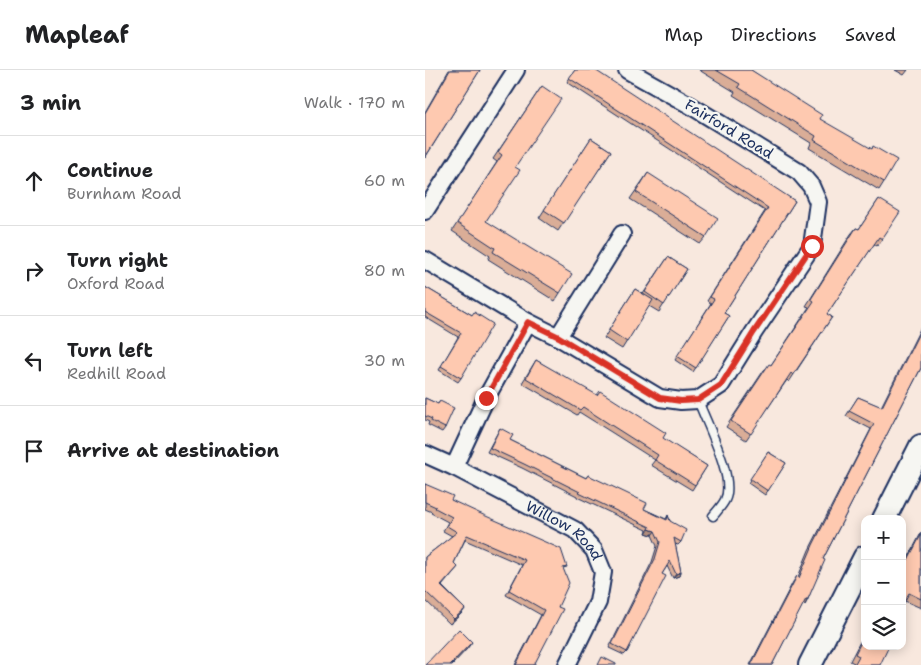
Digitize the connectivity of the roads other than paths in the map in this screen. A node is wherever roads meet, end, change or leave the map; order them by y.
1 (516, 70) edge
2 (627, 70) edge
3 (425, 211) edge
4 (622, 234) dead end
5 (425, 260) edge
6 (528, 322) junction
7 (559, 337) junction
8 (698, 400) junction
9 (921, 446) edge
10 (425, 454) edge
11 (454, 467) junction
12 (886, 515) edge
13 (713, 516) dead end
14 (863, 560) edge
15 (567, 665) edge
16 (810, 665) edge

1 - 3 street
2 - 8 street, Fairford Road
4 - 7 street
5 - 6 street
6 - 7 street
6 - 11 street
7 - 8 street
8 - 13 lane
9 - 12 street
10 - 11 street, Willow Road
11 - 15 street, Willow Road
14 - 16 street

